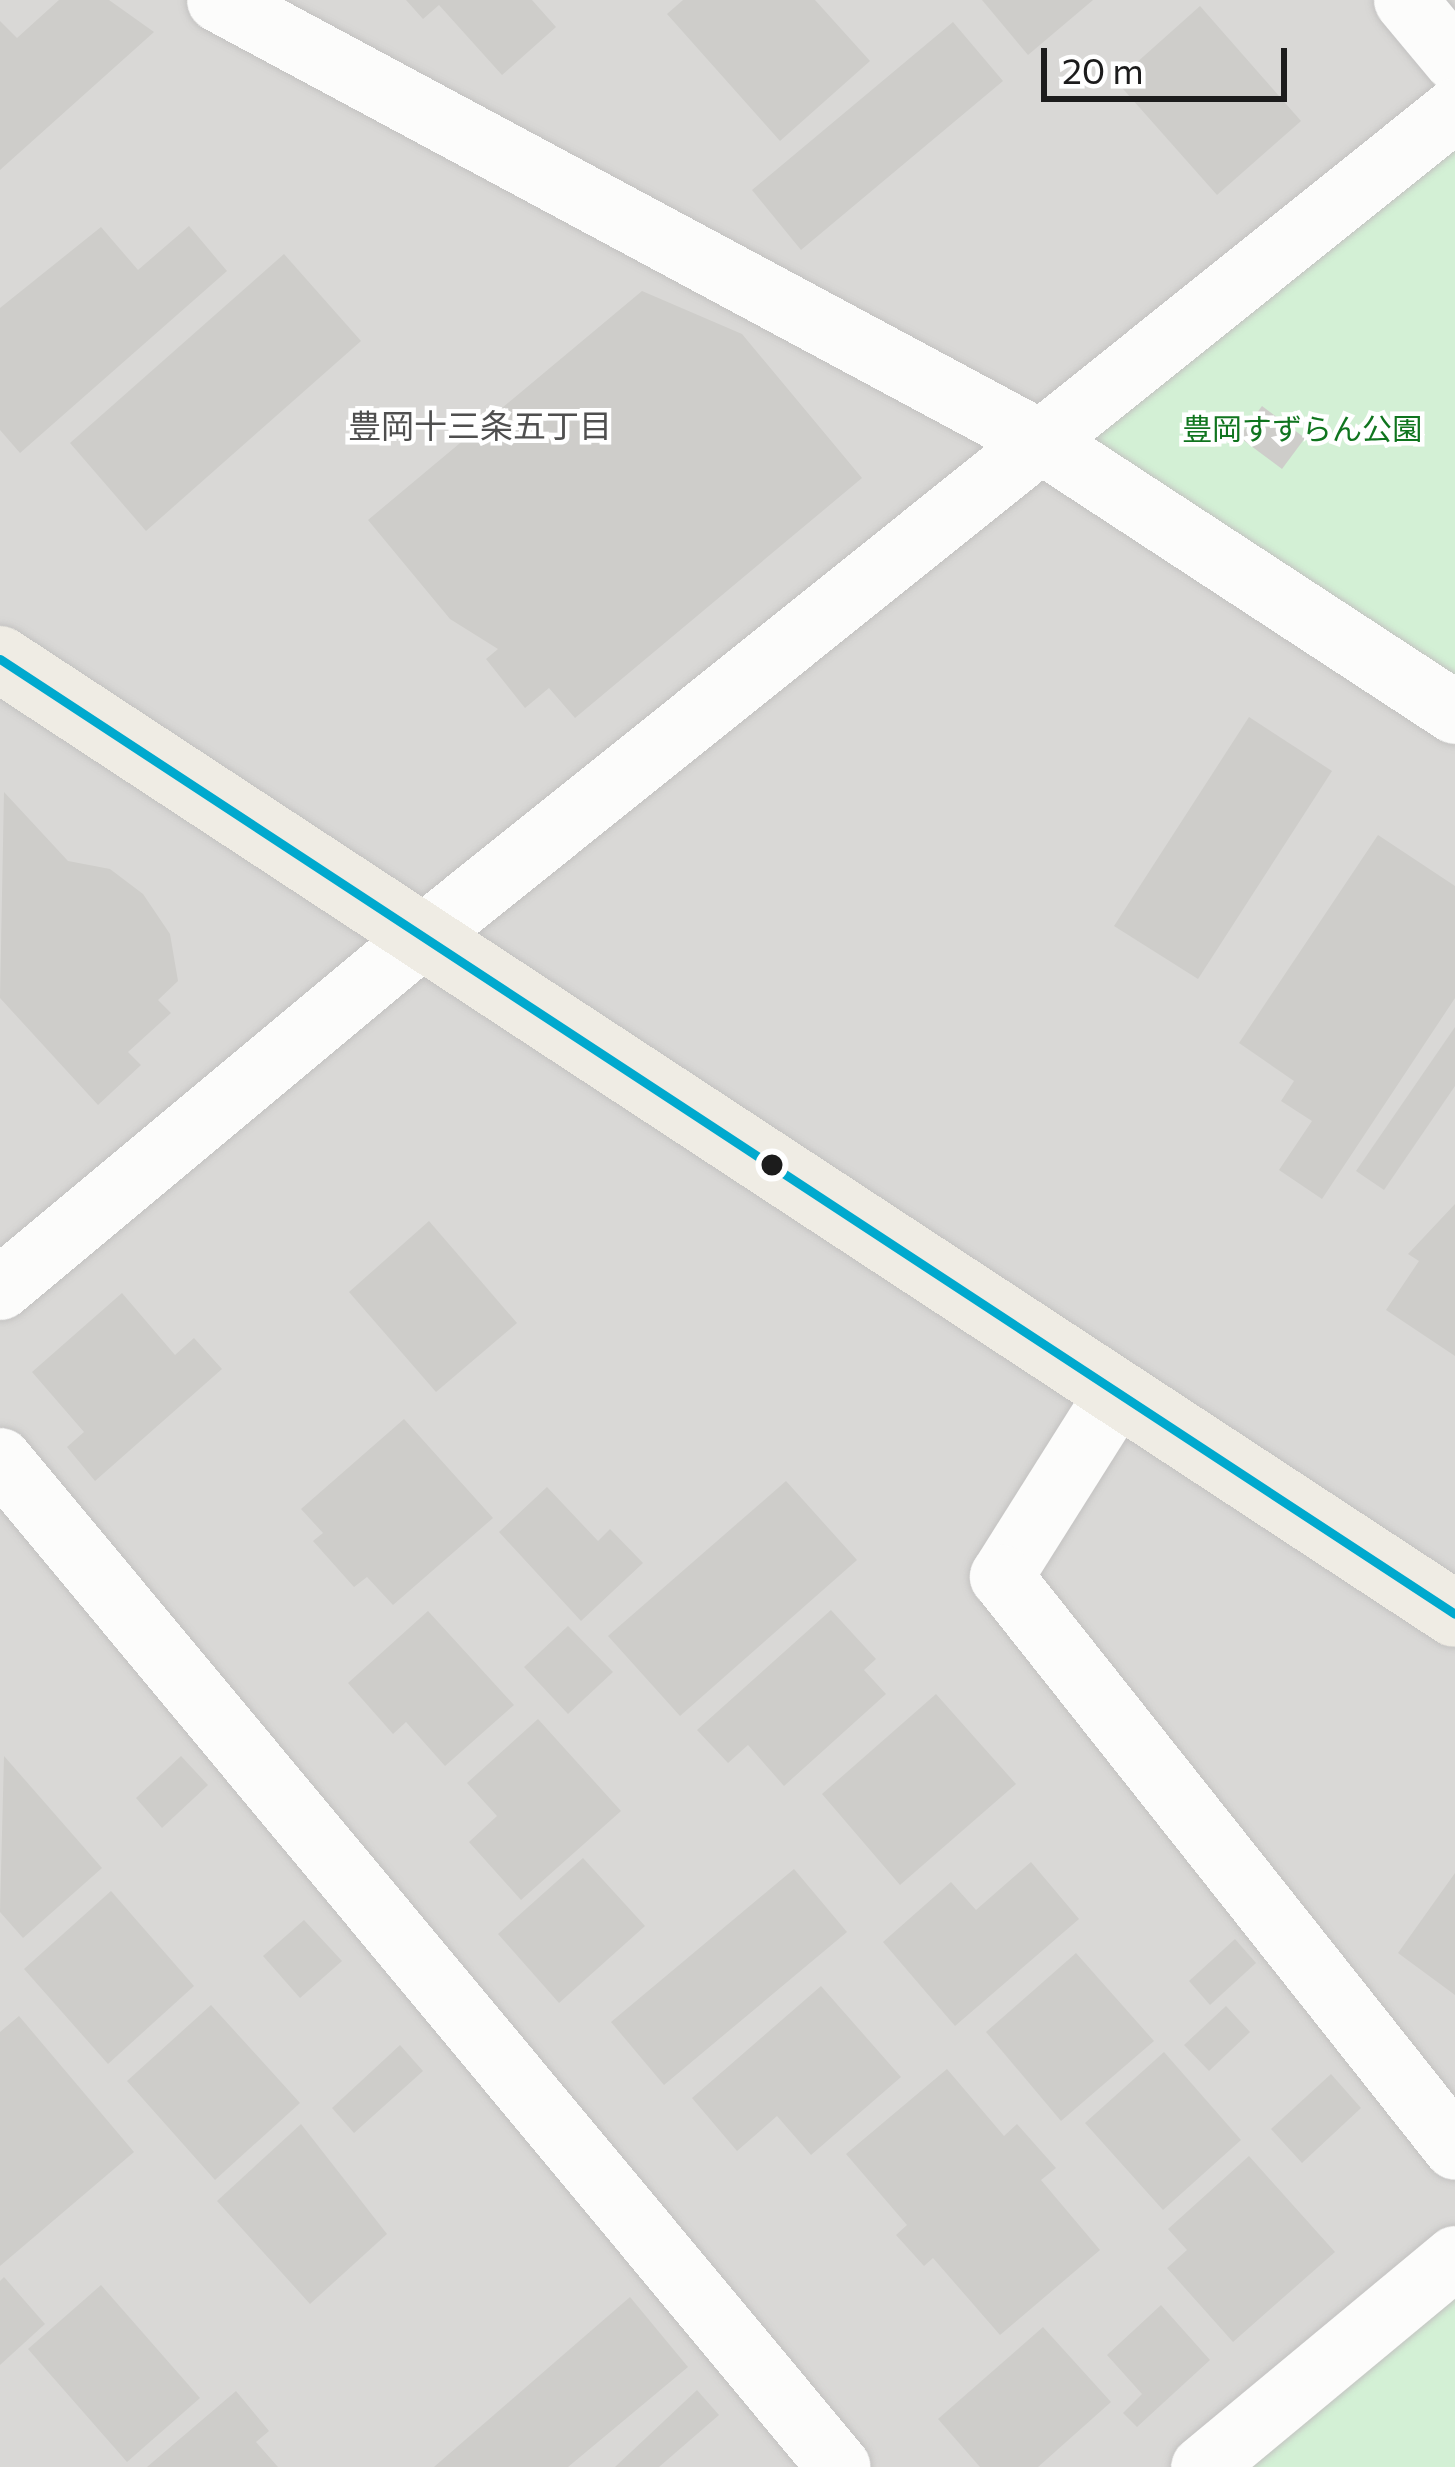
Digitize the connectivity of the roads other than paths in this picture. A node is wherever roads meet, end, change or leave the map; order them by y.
1 (1405, 0) edge
2 (227, 2) edge
3 (1455, 60) edge
4 (1455, 109) edge
5 (1042, 442) junction
6 (0, 659) edge
7 (1455, 712) edge
8 (420, 938) junction
9 (0, 1288) edge
10 (1117, 1392) junction
11 (0, 1459) edge
12 (1455, 1614) edge
13 (1455, 2148) edge
14 (1455, 2257) edge
15 (839, 2467) edge
16 (1202, 2467) edge

1 - 3 street
2 - 5 street
4 - 5 street
5 - 7 street
5 - 8 street
6 - 8 main road
8 - 9 street
8 - 10 main road
10 - 12 main road
10 - 13 street
11 - 15 street
14 - 16 street

